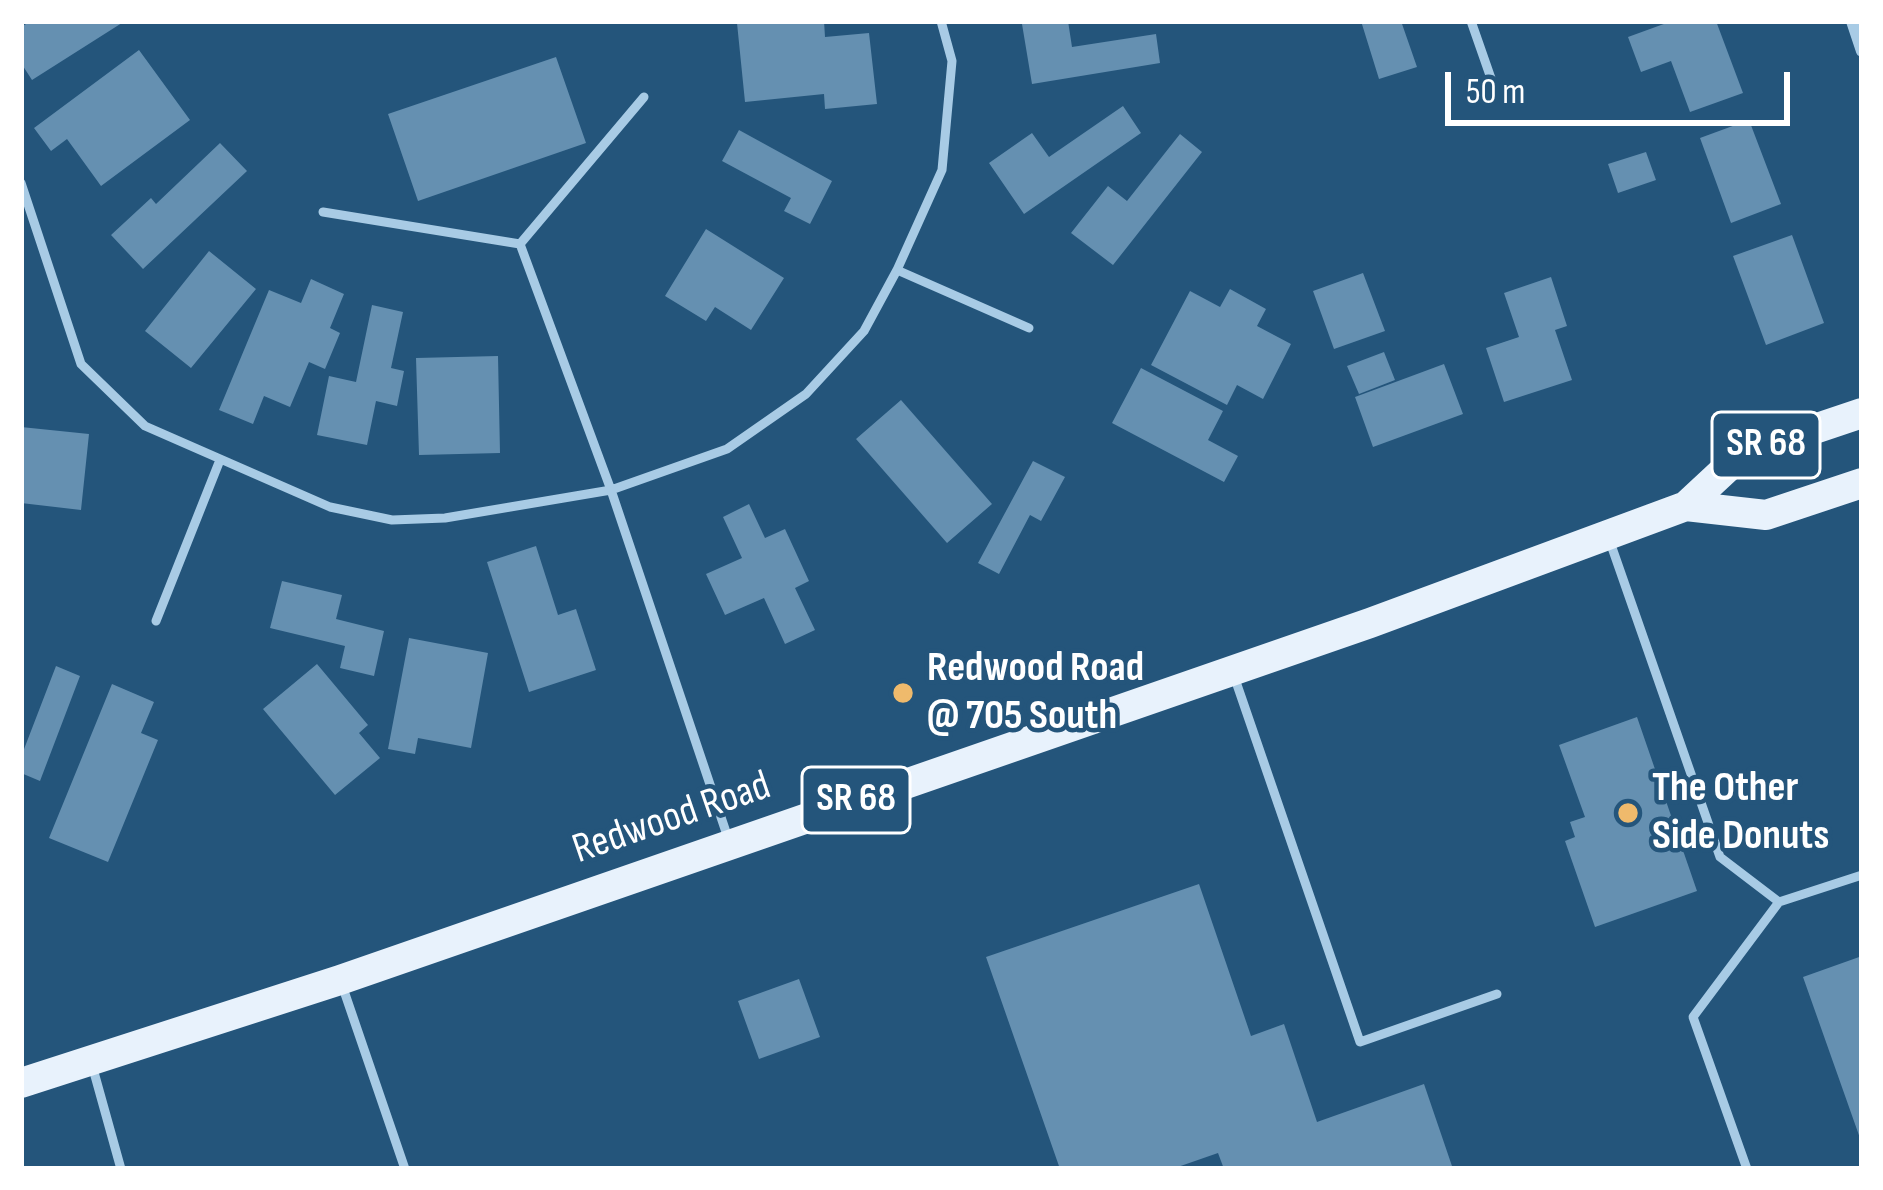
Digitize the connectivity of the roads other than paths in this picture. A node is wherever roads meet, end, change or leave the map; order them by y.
1 (941, 21) edge
2 (1471, 21) edge
3 (1852, 21) edge
4 (1862, 51) edge
5 (1493, 84) dead end
6 (644, 97) dead end
7 (21, 184) edge
8 (323, 212) dead end
9 (520, 244) junction
10 (897, 270) junction
11 (1029, 328) dead end
12 (1862, 413) edge
13 (220, 460) junction
14 (1862, 483) edge
15 (610, 490) junction
16 (1686, 506) junction
17 (1607, 534) junction
18 (156, 621) dead end
19 (1232, 670) junction
20 (730, 843) junction
21 (1862, 875) edge
22 (1779, 902) junction
23 (340, 980) junction
24 (1497, 994) dead end
25 (91, 1060) junction
26 (21, 1083) edge
27 (121, 1169) edge
28 (405, 1169) edge
29 (1747, 1169) edge

1 - 10 lane
2 - 5 lane
3 - 4 street
6 - 9 lane
7 - 13 lane
8 - 9 lane
9 - 15 lane
10 - 11 lane
10 - 15 lane
12 - 16 main road, Redwood Road / SR 68
13 - 15 lane
13 - 18 lane
14 - 16 main road, Redwood Road / SR 68
15 - 20 lane
16 - 17 main road, Redwood Road / SR 68
17 - 19 main road, Redwood Road / SR 68
17 - 22 lane
19 - 20 main road, Redwood Road / SR 68
19 - 24 lane
20 - 23 main road, Redwood Road / SR 68
21 - 22 lane
22 - 29 lane
23 - 25 main road, Redwood Road / SR 68
23 - 28 lane
25 - 26 main road, Redwood Road / SR 68
25 - 27 lane

